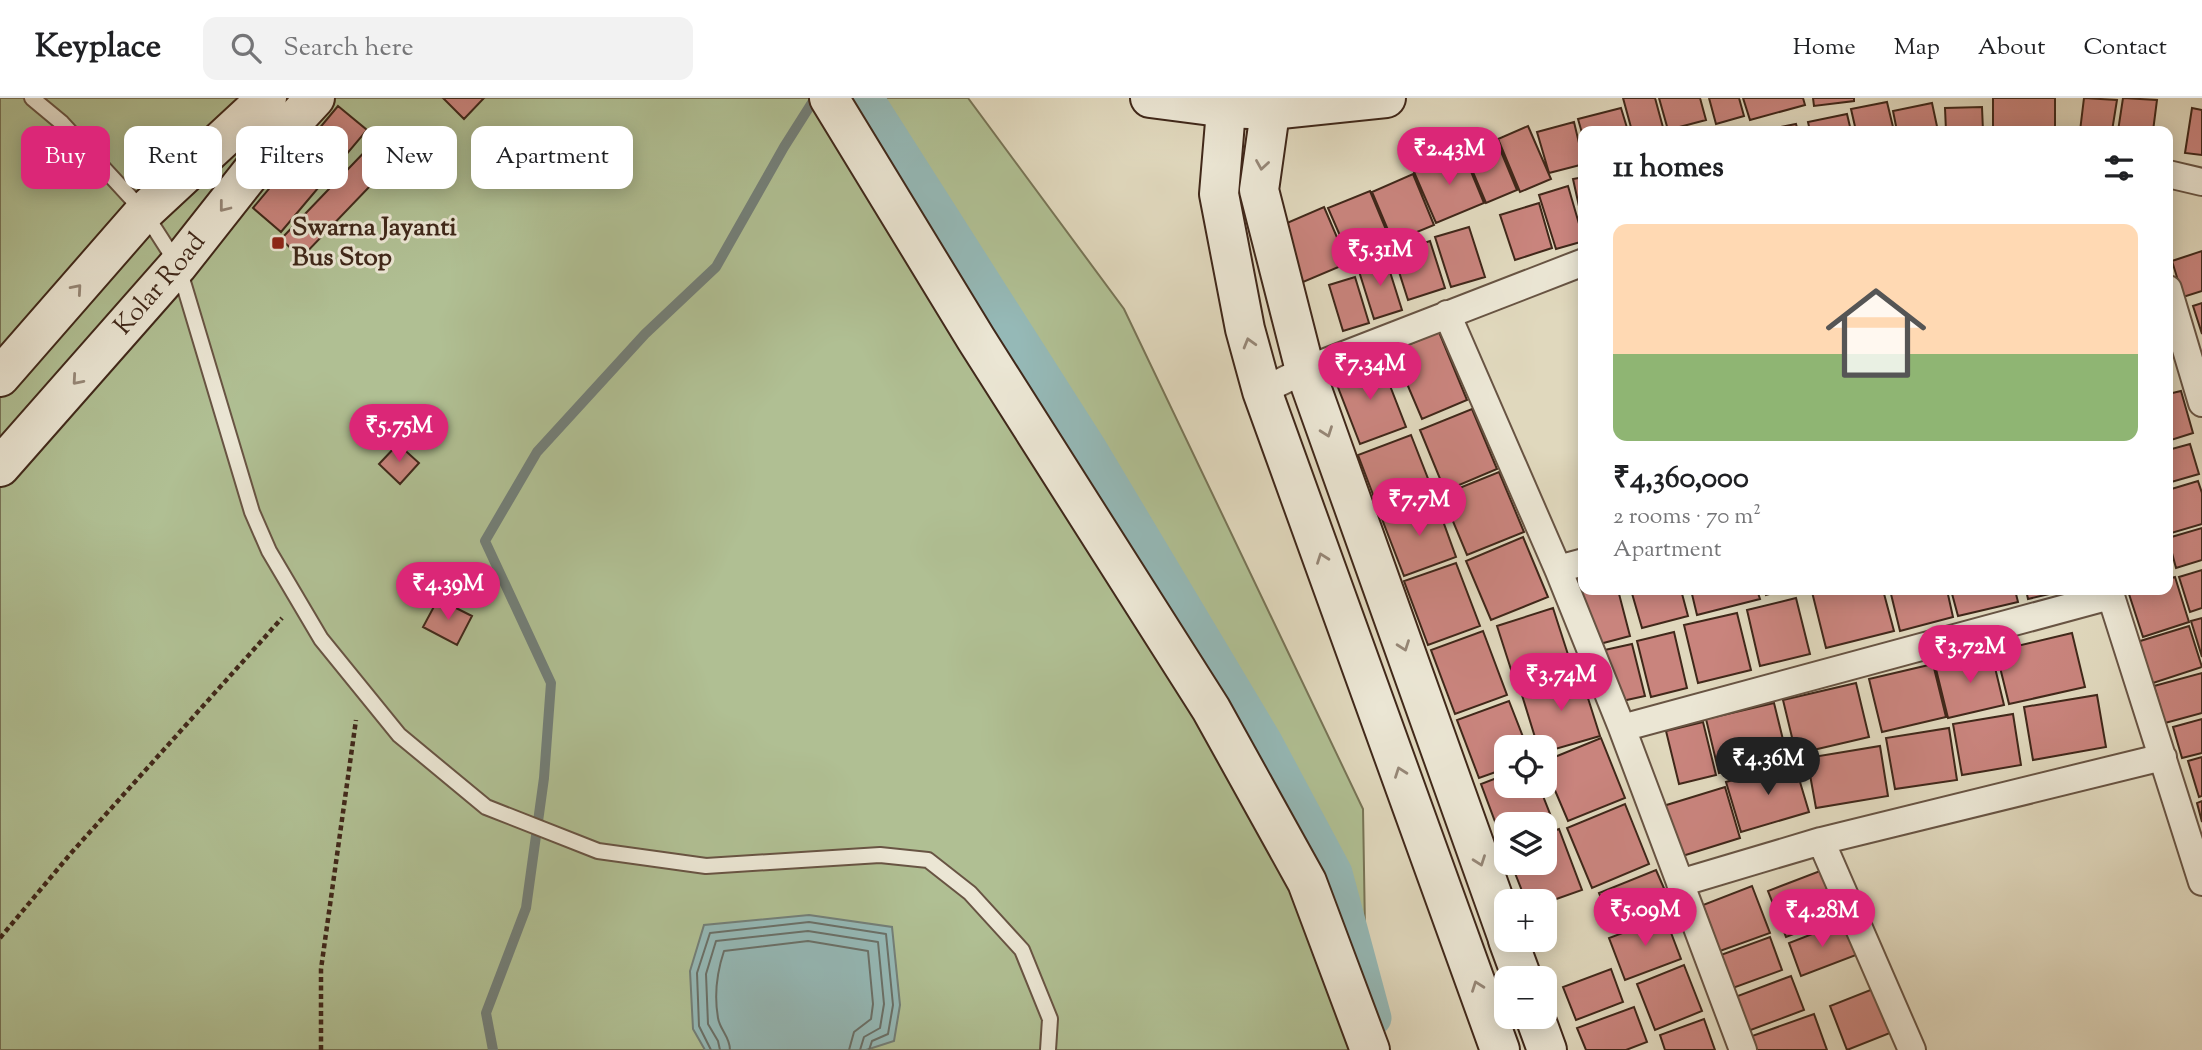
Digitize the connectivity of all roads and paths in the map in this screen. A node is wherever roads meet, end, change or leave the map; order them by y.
1 (32, 98) edge
2 (267, 98) edge
3 (315, 98) edge
4 (829, 98) edge
5 (1150, 98) edge
6 (1387, 98) edge
7 (1227, 103) edge
8 (1272, 104) edge
9 (2173, 175) edge
10 (2202, 182) edge
11 (144, 212) junction
12 (1578, 264) edge
13 (178, 265) junction
14 (2173, 306) edge
15 (1447, 314) junction
16 (1305, 370) junction
17 (0, 377) edge
18 (1262, 391) junction
19 (2202, 403) edge
20 (0, 467) edge
21 (1578, 564) edge
22 (1558, 569) junction
23 (2102, 595) edge
24 (2110, 595) edge
25 (298, 600) junction
26 (360, 688) junction
27 (1622, 728) junction
28 (2163, 757) junction
29 (1821, 841) junction
30 (1680, 883) junction
31 (2202, 883) edge
32 (1494, 901) edge
33 (0, 937) edge
34 (1539, 1029) edge
35 (321, 1050) edge
36 (1048, 1050) edge
37 (1370, 1050) edge
38 (1500, 1050) edge
39 (1547, 1050) edge
40 (1743, 1050) edge
41 (1912, 1050) edge

1 - 11 lane
2 - 11 street
3 -> 13 street, Kolar Road
4 - 37 street
5 - 7 street
6 - 8 street
7 - 8 street
18 -> 7 street
8 -> 16 street
9 - 10 street
11 - 13 lane
17 -> 11 street
12 - 15 street
13 -> 20 street, Kolar Road
13 - 25 lane
14 - 19 street
15 - 16 street
15 - 22 street
16 - 18 street
16 -> 32 street
38 -> 18 street
21 - 22 street
22 - 27 street
23 - 27 street
24 - 28 street
25 - 26 lane
25 - 33 path
26 - 35 path
26 - 36 lane
27 - 30 street
28 - 29 street
28 - 31 street
29 - 30 street
29 - 41 street
30 - 40 street
34 - 39 street

